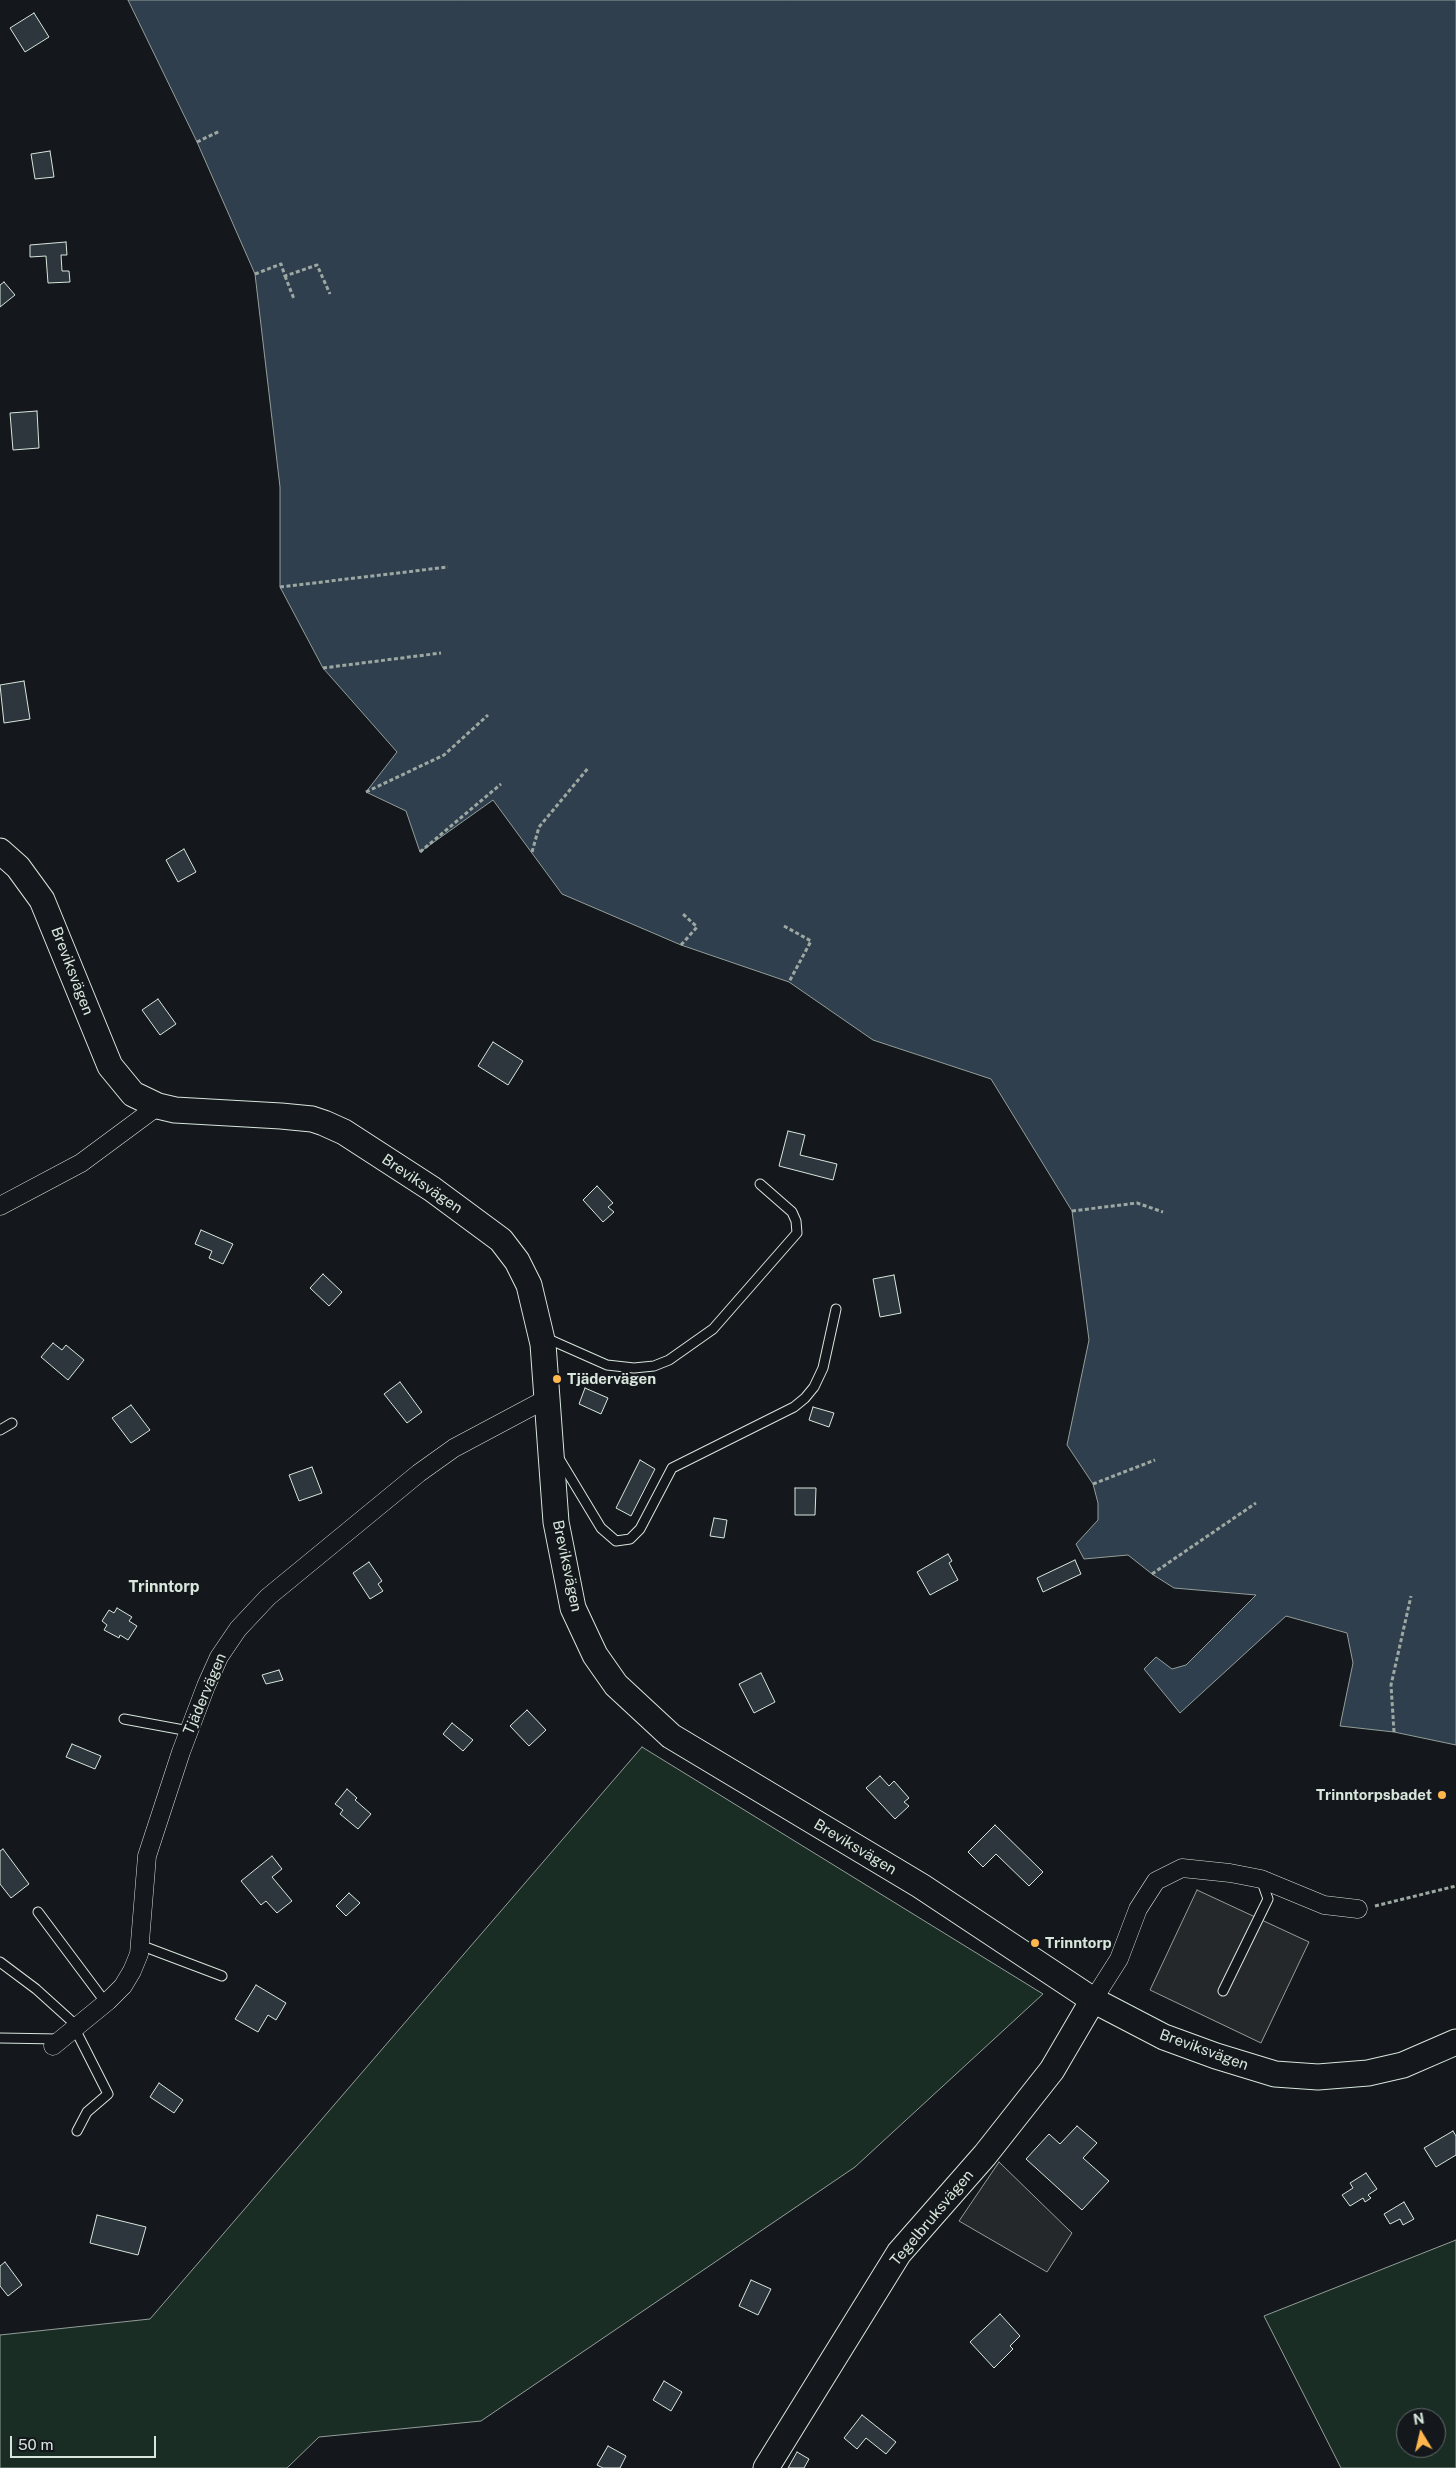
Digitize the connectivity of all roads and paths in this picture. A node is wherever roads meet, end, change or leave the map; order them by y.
1 (220, 131) dead end
2 (197, 142) dead end
3 (255, 274) dead end
4 (285, 276) junction
5 (330, 294) dead end
6 (294, 299) dead end
7 (448, 566) dead end
8 (280, 587) dead end
9 (441, 653) dead end
10 (323, 668) dead end
11 (488, 714) dead end
12 (589, 767) dead end
13 (501, 784) dead end
14 (366, 792) dead end
15 (0, 851) edge
16 (420, 852) dead end
17 (532, 852) dead end
18 (683, 914) dead end
19 (784, 926) dead end
20 (681, 945) dead end
21 (789, 982) dead end
22 (158, 1106) junction
23 (760, 1184) dead end
24 (0, 1206) edge
25 (1072, 1211) dead end
26 (1163, 1212) dead end
27 (836, 1309) dead end
28 (541, 1336) junction
29 (546, 1400) junction
30 (12, 1423) dead end
31 (0, 1430) edge
32 (550, 1443) junction
33 (1155, 1460) dead end
34 (1093, 1484) dead end
35 (1256, 1503) dead end
36 (1152, 1574) dead end
37 (1412, 1596) dead end
38 (124, 1719) dead end
39 (189, 1731) junction
40 (1394, 1732) dead end
41 (1261, 1879) junction
42 (1456, 1886) edge
43 (1358, 1909) joint
44 (38, 1912) dead end
45 (140, 1945) junction
46 (0, 1962) edge
47 (222, 1976) dead end
48 (1223, 1991) dead end
49 (1093, 2000) junction
50 (106, 2003) junction
51 (67, 2035) junction
52 (0, 2038) edge
53 (1456, 2042) edge
54 (77, 2131) dead end
55 (766, 2468) edge

1 - 2 path
3 - 4 path
4 - 5 path
4 - 6 path
7 - 8 path
9 - 10 path
11 - 14 path
12 - 17 path
13 - 16 path
15 - 22 main road, Breviksvägen
18 - 20 path
19 - 21 path
22 - 24 street
22 - 28 main road, Breviksvägen
23 - 28 lane
25 - 26 path
27 - 32 lane
28 - 29 main road, Breviksvägen
29 - 32 main road, Breviksvägen
29 - 39 street, Tjädervägen
30 - 31 lane
32 - 49 main road, Breviksvägen
33 - 34 path
35 - 36 path
37 - 40 path
38 - 39 lane
39 - 45 street, Tjädervägen
41 - 43 street
41 - 48 lane
41 - 49 street
42 - 43 path
44 - 50 lane
45 - 47 lane
45 - 50 street, Tjädervägen
46 - 51 lane
49 - 53 main road, Breviksvägen
49 - 55 main road, Tegelbruksvägen
50 - 51 street, Tjädervägen
51 - 52 lane
51 - 54 lane

